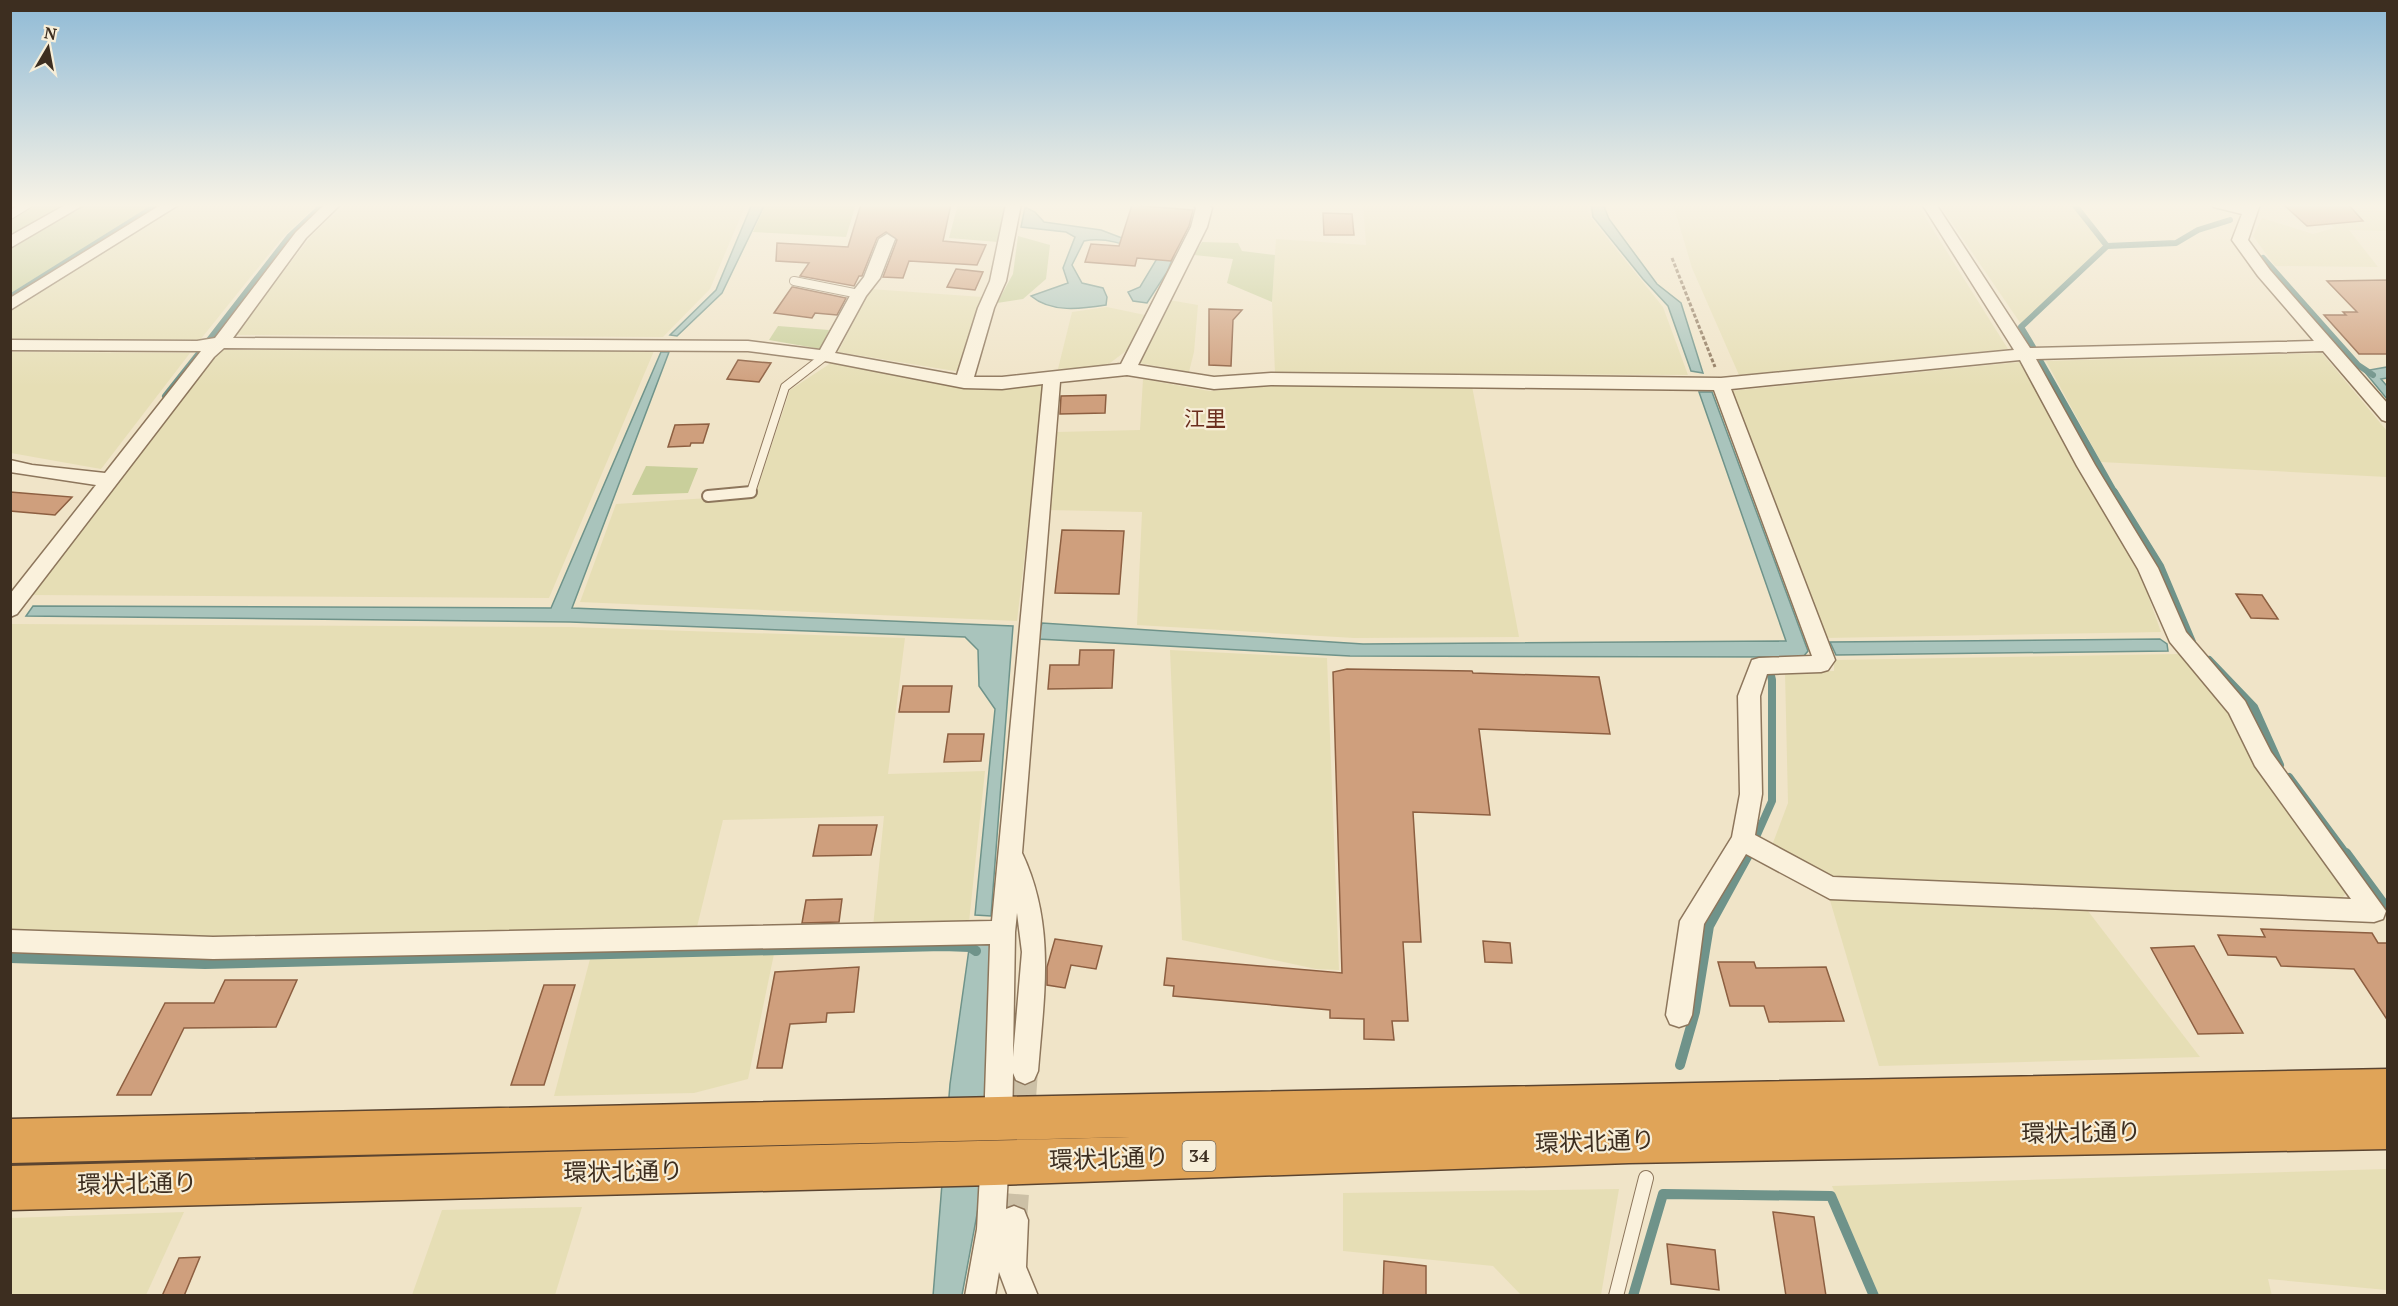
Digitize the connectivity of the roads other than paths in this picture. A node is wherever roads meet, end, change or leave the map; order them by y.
1 (74, 265) edge
2 (279, 265) edge
3 (877, 265) edge
4 (1001, 265) edge
5 (1180, 265) edge
6 (1968, 265) edge
7 (2258, 265) edge
8 (794, 281) dead end
9 (859, 294) junction
10 (10, 305) edge
11 (220, 343) junction
12 (10, 345) edge
13 (2328, 346) junction
14 (2025, 354) junction
15 (825, 356) junction
16 (1127, 369) junction
17 (1052, 377) junction
18 (1709, 381) junction
19 (964, 382) junction
20 (2388, 416) edge
21 (10, 466) edge
22 (101, 479) junction
23 (708, 496) dead end
24 (10, 609) edge
25 (1752, 846) junction
26 (1011, 852) junction
27 (1003, 932) junction
28 (10, 941) edge
29 (1679, 1014) dead end
30 (1025, 1071) tunnel mouth
31 (2388, 1090) edge
32 (998, 1118) junction
33 (2388, 1128) edge
34 (10, 1141) edge
35 (994, 1163) junction
36 (1646, 1178) dead end
37 (10, 1188) edge
38 (1014, 1220) tunnel mouth
39 (980, 1296) edge
40 (1023, 1296) edge
41 (1616, 1296) edge

1 - 10 street
2 - 11 street
3 - 9 street
4 - 19 street
5 - 16 street
6 - 14 street
7 - 13 street
8 - 9 lane
9 - 15 street
11 - 12 street
11 - 15 street
11 - 22 street
13 - 14 street
13 - 20 street
14 - 18 street
14 - 25 street
15 - 19 street
15 - 23 lane
16 - 17 street
16 - 18 street
17 - 19 street
17 - 26 street
18 - 25 street
21 - 22 street
22 - 24 street
25 - 29 street
26 - 27 street
26 - 30 street
27 - 28 street
27 - 32 street
31 - 32 highway, 環状北通り / 34
32 - 34 highway, 環状北通り / 34
32 - 35 street
33 - 35 highway, 環状北通り / 34
35 - 37 highway, 環状北通り / 34
35 - 39 street
36 - 41 lane
38 - 40 street

